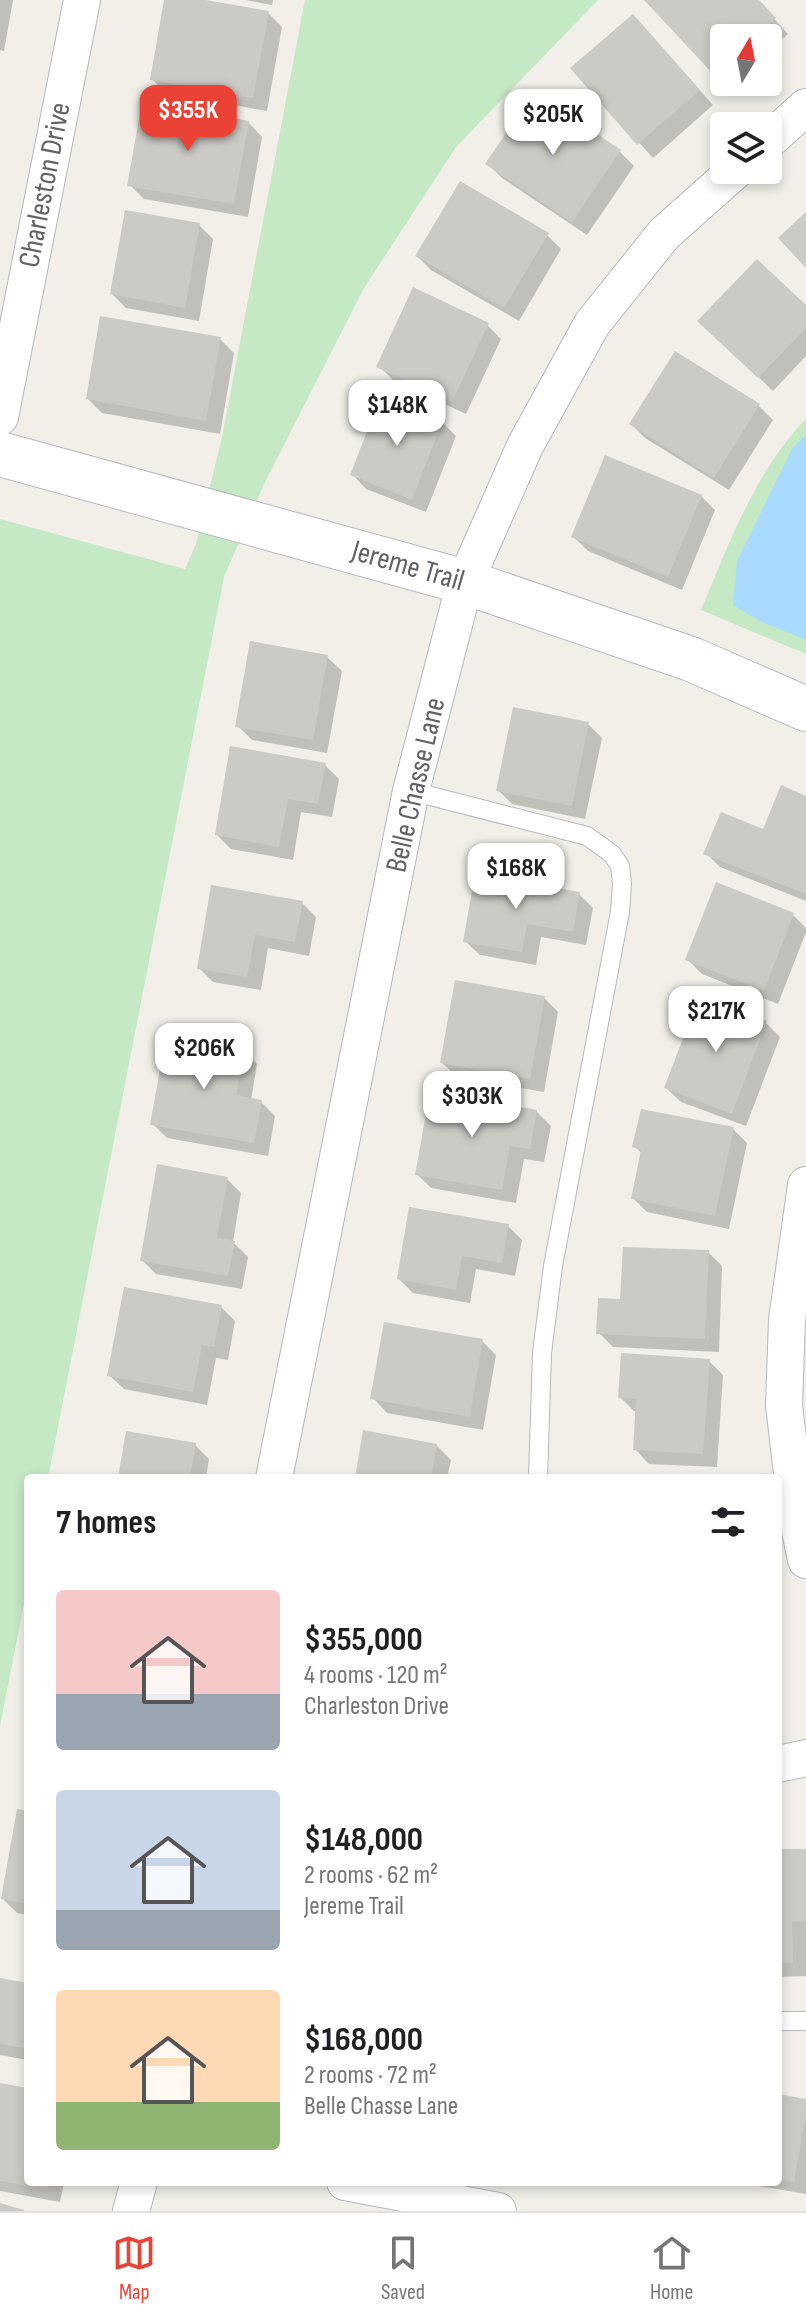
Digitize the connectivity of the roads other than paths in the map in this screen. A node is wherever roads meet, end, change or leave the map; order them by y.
1 (82, 0) edge
2 (806, 107) edge
3 (782, 128) edge
4 (720, 184) edge
5 (0, 417) edge
6 (0, 454) edge
7 (465, 582) junction
8 (806, 709) edge
9 (411, 791) junction
10 (806, 1185) edge
11 (275, 1474) edge
12 (538, 1474) edge
13 (806, 1560) edge
14 (806, 1758) edge
15 (782, 1763) edge
16 (782, 2021) edge
17 (806, 2021) edge
18 (138, 2186) edge
19 (366, 2186) edge
20 (131, 2211) edge
21 (498, 2211) edge

1 - 5 street, Charleston Drive
2 - 3 street
4 - 7 street, Belle Chasse Lane
6 - 7 street, Jereme Trail
7 - 8 street, Jereme Trail
7 - 9 street, Belle Chasse Lane
9 - 11 street, Belle Chasse Lane
9 - 12 lane
10 - 13 street
14 - 15 street
16 - 17 lane
18 - 20 street
19 - 21 street

